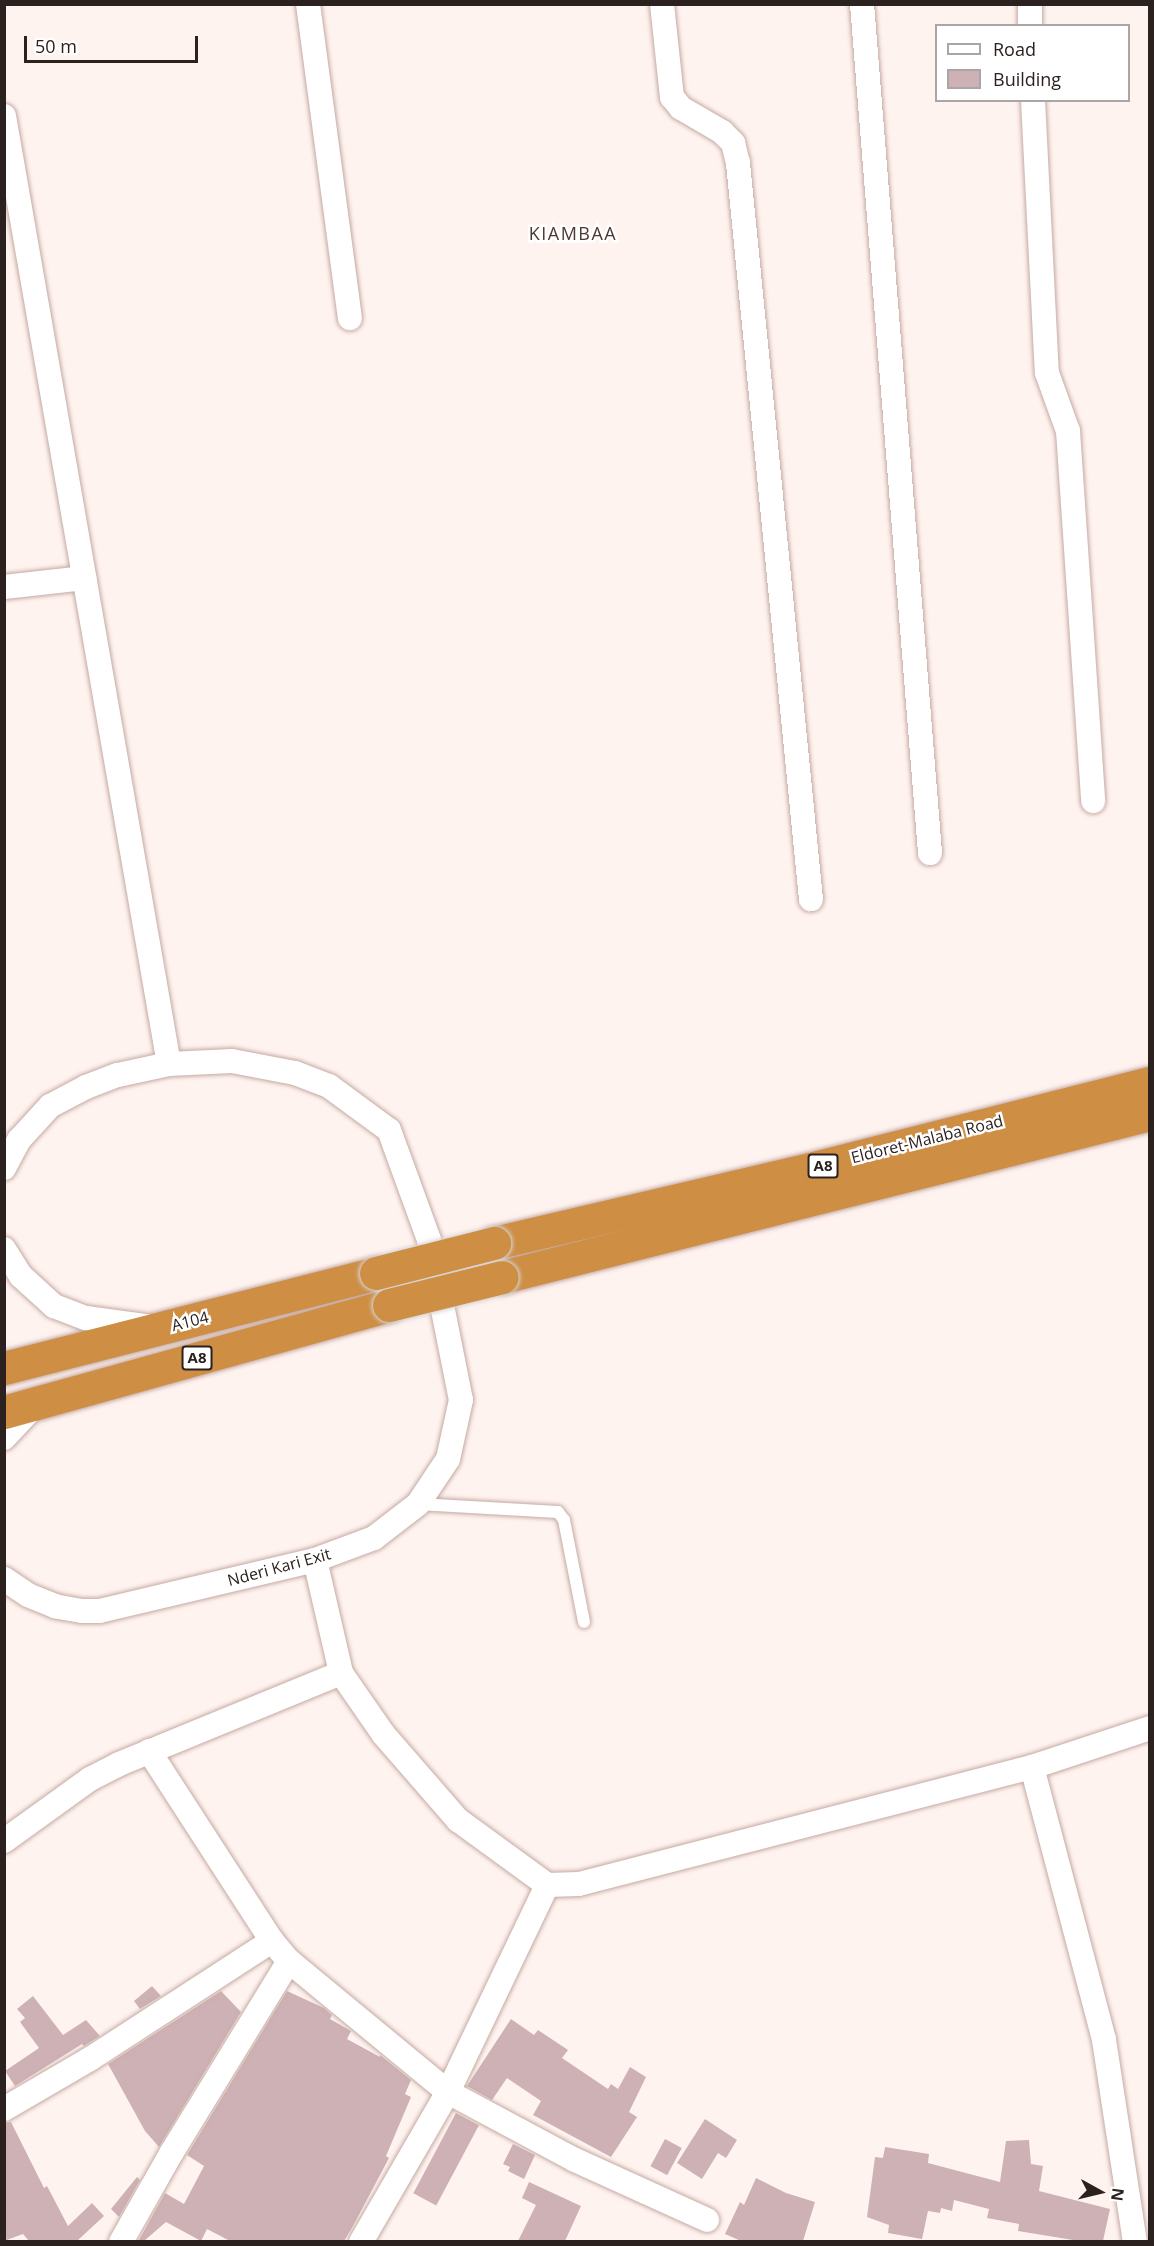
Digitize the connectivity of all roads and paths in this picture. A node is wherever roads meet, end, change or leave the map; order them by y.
1 (308, 4) edge
2 (662, 4) edge
3 (862, 4) edge
4 (1030, 4) edge
5 (1030, 24) edge
6 (1033, 102) edge
7 (4, 116) edge
8 (350, 318) dead end
9 (84, 578) junction
10 (4, 587) edge
11 (1092, 801) dead end
12 (930, 853) dead end
13 (811, 899) dead end
14 (169, 1064) junction
15 (1149, 1083) edge
16 (1149, 1114) edge
17 (4, 1168) edge
18 (4, 1249) edge
19 (376, 1273) joint
20 (164, 1328) junction
21 (4, 1368) edge
22 (37, 1403) junction
23 (4, 1412) edge
24 (4, 1438) edge
25 (418, 1504) junction
26 (315, 1560) junction
27 (4, 1579) edge
28 (584, 1622) dead end
29 (341, 1673) junction
30 (1149, 1728) edge
31 (149, 1751) junction
32 (1032, 1767) junction
33 (4, 1841) edge
34 (547, 1885) junction
35 (272, 1941) junction
36 (289, 1961) junction
37 (448, 2092) junction
38 (4, 2109) edge
39 (707, 2220) dead end
40 (1135, 2233) edge
41 (122, 2241) edge
42 (361, 2241) edge

1 - 8 street
2 - 13 street
3 - 12 street
4 - 5 street
6 - 11 street
7 - 9 street
9 - 10 street
9 - 14 street
14 - 17 street
14 - 25 street, Nderi Kari Exit
15 - 19 highway, Eldoret-Malaba Road / A8, bridge
16 - 22 highway, Eldoret-Malaba Road / A8, bridge
18 - 20 street
19 - 20 highway, A104 / A8
20 - 21 highway, A104 / A8
22 - 23 highway, A8
22 - 24 street
25 - 26 street, Nderi Kari Exit
25 - 28 lane
26 - 27 street, Nderi Kari Exit
26 - 29 street
29 - 31 street
29 - 34 street
30 - 32 street
31 - 33 street
31 - 35 street
32 - 34 street
32 - 40 street
34 - 37 street
35 - 36 street
35 - 38 street
36 - 37 street
36 - 41 street
37 - 39 street
37 - 42 street

